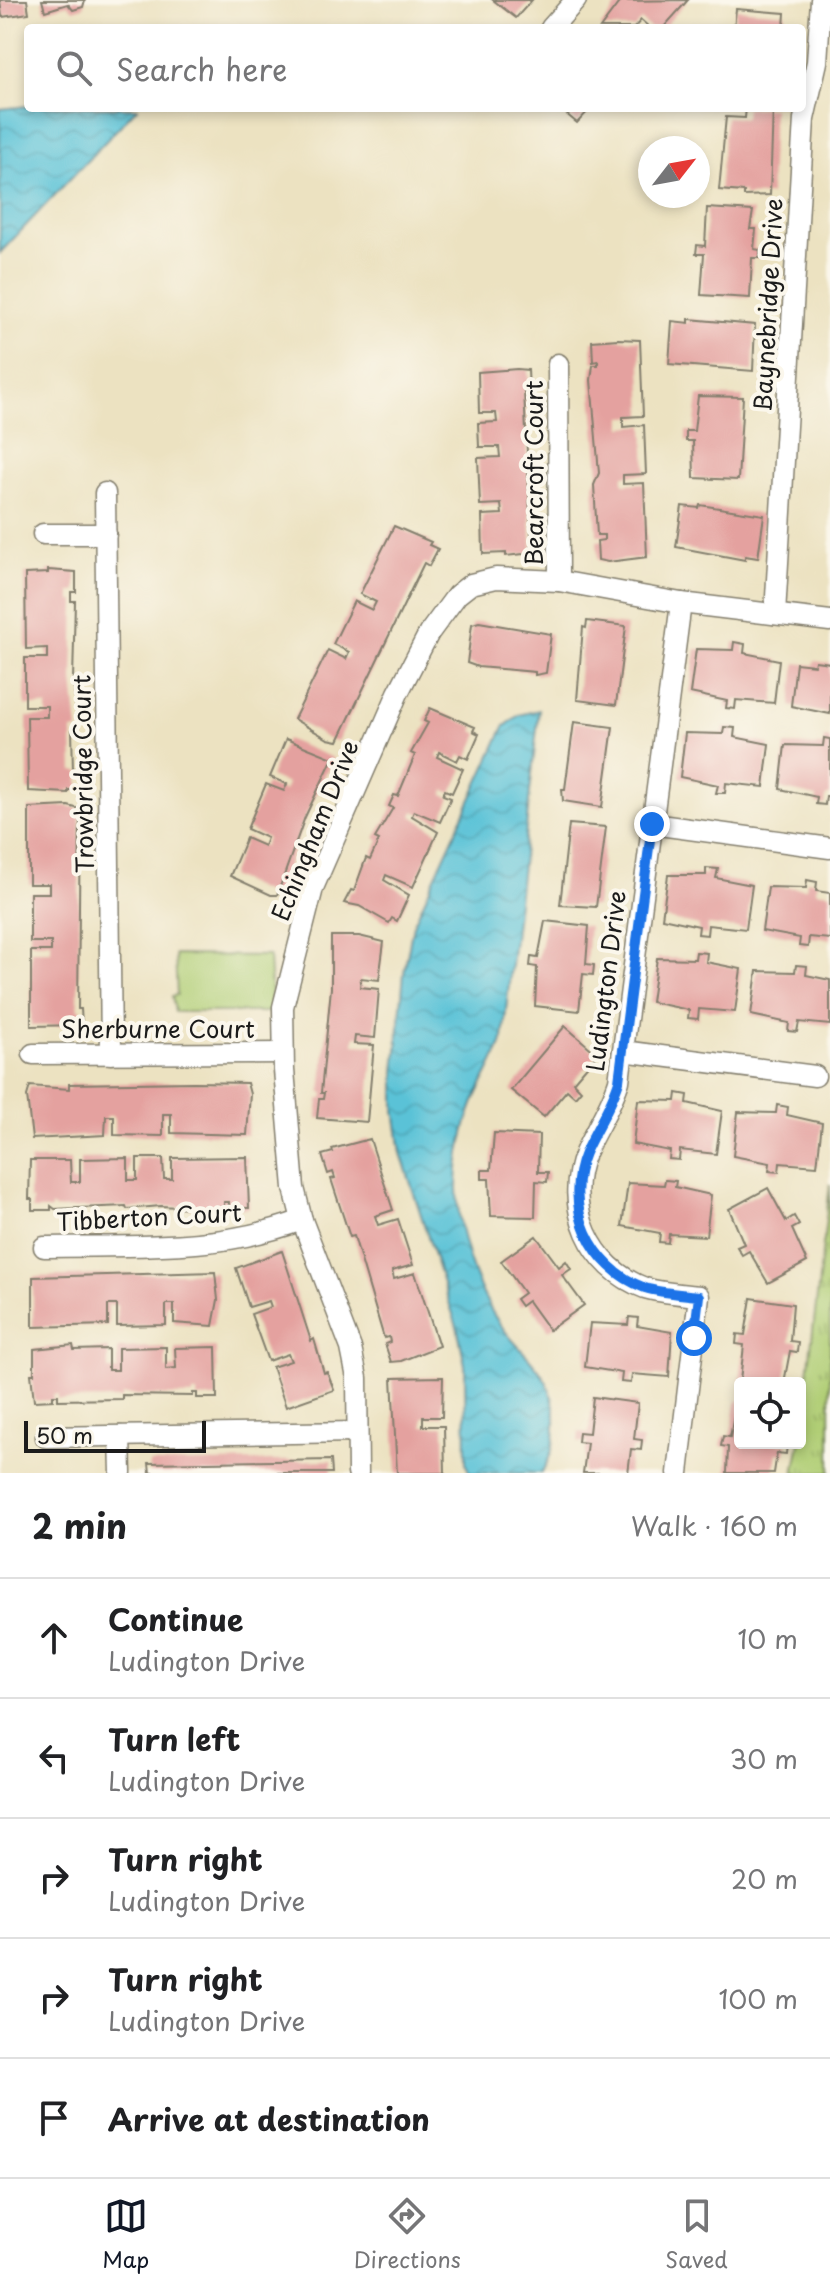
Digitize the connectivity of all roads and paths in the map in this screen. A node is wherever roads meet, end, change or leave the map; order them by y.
1 (576, 0) edge
2 (821, 0) edge
3 (555, 24) edge
4 (806, 110) edge
5 (806, 112) edge
6 (558, 364) dead end
7 (105, 493) dead end
8 (43, 534) dead end
9 (106, 534) junction
10 (559, 581) junction
11 (681, 603) junction
12 (775, 614) junction
13 (830, 621) edge
14 (652, 824) junction
15 (830, 848) edge
16 (623, 1051) junction
17 (283, 1053) junction
18 (33, 1054) dead end
19 (111, 1054) junction
20 (815, 1076) dead end
21 (302, 1220) junction
22 (44, 1247) dead end
23 (357, 1432) junction
24 (120, 1436) junction
25 (46, 1437) dead end
26 (121, 1473) edge
27 (358, 1473) edge
28 (678, 1473) edge

1 - 3 street
2 - 4 street, Baynebridge Drive
5 - 12 street, Baynebridge Drive
6 - 10 street, Bearcroft Court
7 - 9 street, Trowbridge Court
8 - 9 street
9 - 19 street, Trowbridge Court
10 - 11 street, Echingham Drive
10 - 17 street, Echingham Drive
11 - 12 street, Echingham Drive
11 - 14 street, Ludington Drive
12 - 13 street, Echingham Drive
14 - 15 street
14 - 16 street, Ludington Drive
16 - 20 street
16 - 28 street, Ludington Drive
17 - 19 street, Sherburne Court
17 - 21 street, Echingham Drive
18 - 19 street, Sherburne Court
21 - 22 street, Tibberton Court
21 - 23 street, Echingham Drive
23 - 24 street
23 - 27 street, Echingham Drive
24 - 25 street
24 - 26 street

